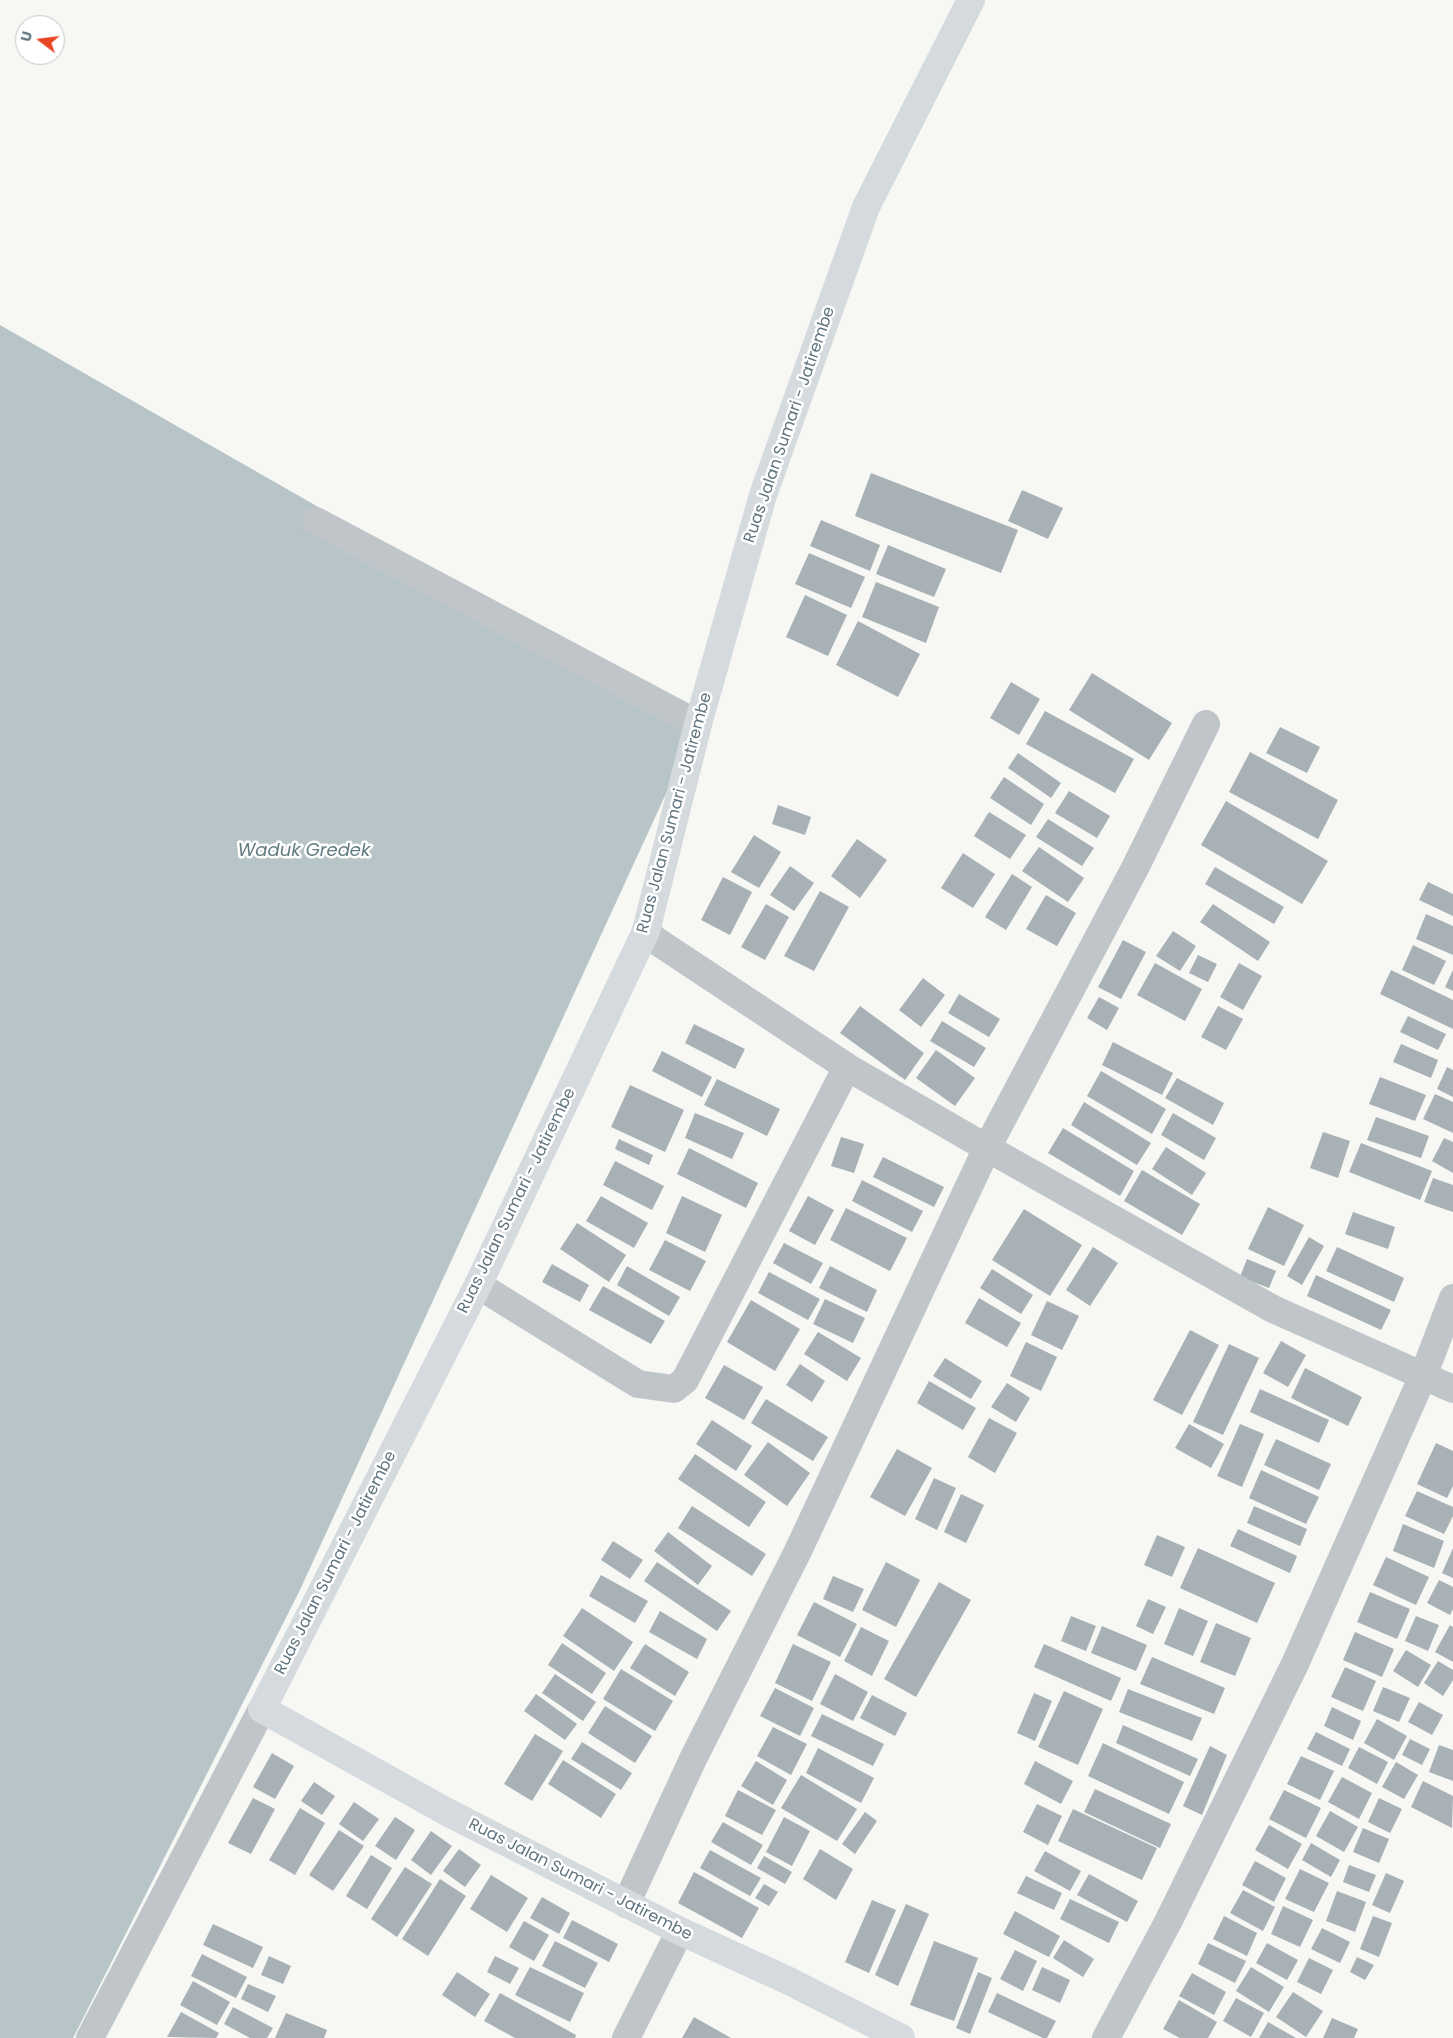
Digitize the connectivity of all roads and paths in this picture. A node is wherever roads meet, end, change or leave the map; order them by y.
1 (971, 0) edge
2 (316, 521) dead end
3 (698, 724) junction
4 (1206, 724) dead end
5 (646, 931) junction
6 (846, 1067) junction
7 (987, 1148) junction
8 (478, 1284) junction
9 (1453, 1298) edge
10 (1423, 1376) junction
11 (1453, 1389) edge
12 (262, 1709) junction
13 (626, 1904) junction
14 (680, 1931) junction
15 (90, 2038) edge
16 (626, 2038) edge
17 (901, 2038) edge
18 (1106, 2038) edge

1 - 3 main road, Ruas Jalan Sumari - Jatirembe
2 - 3 street
3 - 5 main road, Ruas Jalan Sumari - Jatirembe
4 - 7 street
5 - 6 street
5 - 8 main road, Ruas Jalan Sumari - Jatirembe
6 - 7 street
6 - 8 street
7 - 10 street
7 - 13 street
8 - 12 main road, Ruas Jalan Sumari - Jatirembe
9 - 10 street
10 - 11 street
10 - 18 street
12 - 13 main road, Ruas Jalan Sumari - Jatirembe
12 - 15 street
13 - 14 main road, Ruas Jalan Sumari - Jatirembe
14 - 16 street
14 - 17 main road, Ruas Jalan Sumari - Jatirembe

